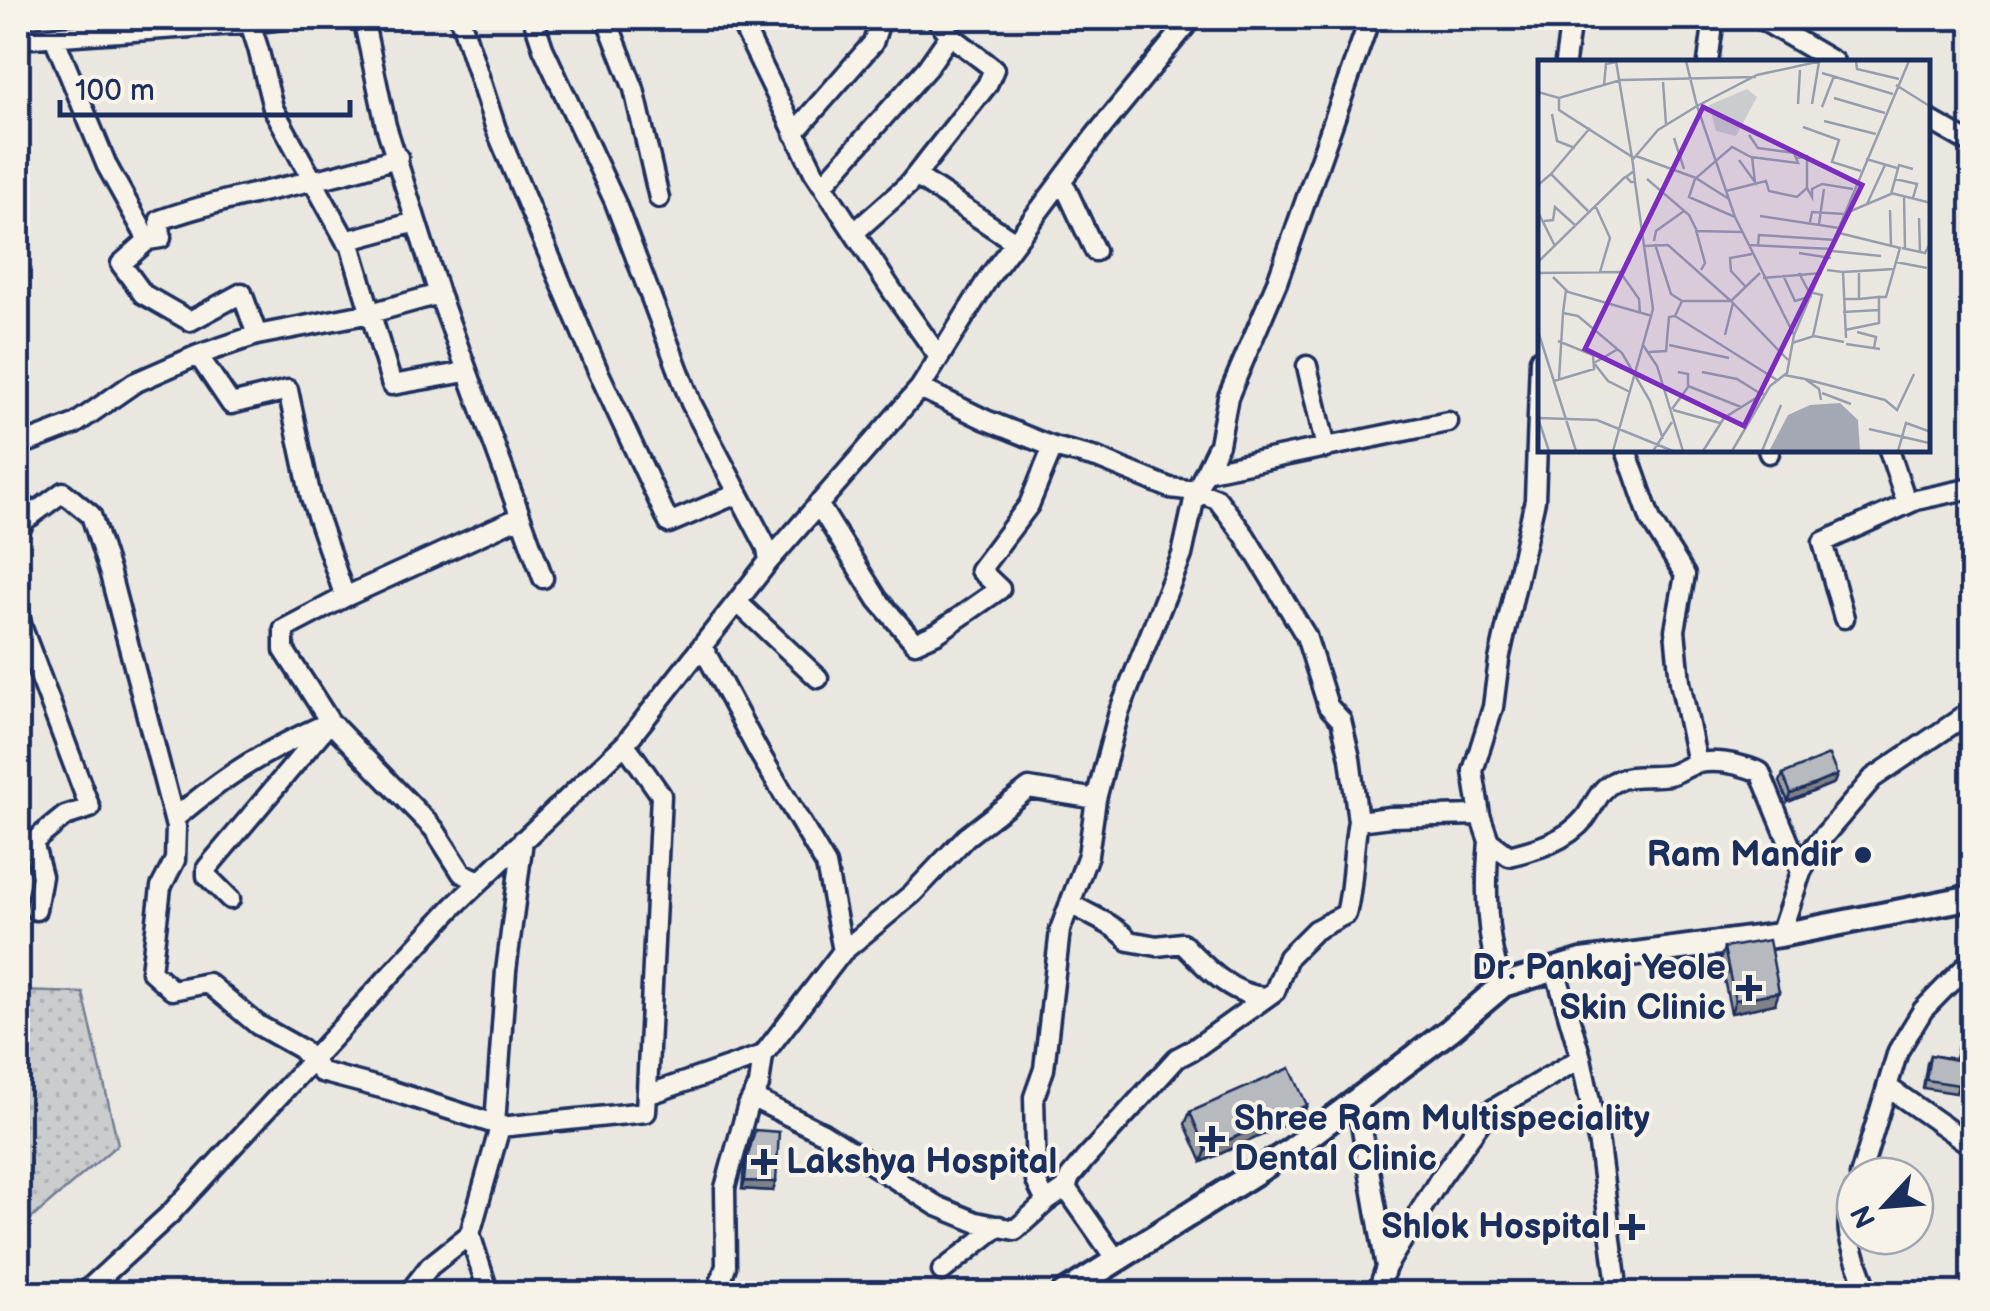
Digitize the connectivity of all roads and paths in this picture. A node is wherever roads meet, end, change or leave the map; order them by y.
1 (290, 18) edge
2 (363, 18) edge
3 (460, 18) edge
4 (533, 18) edge
5 (606, 18) edge
6 (739, 18) edge
7 (881, 18) edge
8 (936, 18) edge
9 (1192, 18) edge
10 (1370, 18) edge
11 (1571, 18) edge
12 (1714, 18) edge
13 (1759, 18) edge
14 (247, 20) edge
15 (120, 25) edge
16 (950, 35) junction
17 (54, 37) junction
18 (18, 38) edge
19 (1565, 60) edge
20 (1708, 60) edge
21 (1831, 60) edge
22 (1930, 120) edge
23 (794, 133) junction
24 (1972, 144) edge
25 (398, 157) junction
26 (916, 176) junction
27 (315, 180) junction
28 (1062, 180) junction
29 (823, 185) junction
30 (659, 198) dead end
31 (416, 222) junction
32 (855, 232) junction
33 (148, 240) junction
34 (346, 241) junction
35 (1015, 242) junction
36 (1095, 251) dead end
37 (438, 294) junction
38 (371, 314) junction
39 (257, 335) junction
40 (198, 355) junction
41 (940, 356) junction
42 (1307, 366) dead end
43 (466, 372) junction
44 (920, 388) junction
45 (1448, 422) dead end
46 (1538, 430) edge
47 (18, 446) edge
48 (1054, 447) junction
49 (1326, 448) junction
50 (1627, 452) edge
51 (1890, 452) edge
52 (1205, 472) junction
53 (1972, 488) edge
54 (1196, 492) junction
55 (737, 494) junction
56 (18, 498) edge
57 (818, 504) junction
58 (1907, 504) junction
59 (31, 516) junction
60 (520, 518) junction
61 (18, 532) edge
62 (769, 561) junction
63 (543, 578) dead end
64 (345, 598) junction
65 (737, 602) junction
66 (18, 608) edge
67 (1844, 618) dead end
68 (702, 646) junction
69 (818, 678) dead end
70 (1972, 711) edge
71 (330, 722) junction
72 (625, 744) junction
73 (1697, 763) junction
74 (1096, 799) junction
75 (1480, 815) junction
76 (174, 819) junction
77 (1358, 822) junction
78 (523, 840) junction
79 (1490, 841) junction
80 (1801, 872) junction
81 (480, 881) junction
82 (1972, 897) edge
83 (230, 899) dead end
84 (1070, 903) junction
85 (36, 910) dead end
86 (1780, 935) junction
87 (841, 953) junction
88 (1972, 960) edge
89 (1555, 970) junction
90 (1503, 985) junction
91 (1266, 997) junction
92 (762, 1055) junction
93 (1581, 1058) junction
94 (310, 1060) junction
95 (1889, 1088) junction
96 (647, 1095) junction
97 (753, 1098) junction
98 (1357, 1100) junction
99 (498, 1126) junction
100 (1972, 1146) edge
101 (1867, 1156) edge
102 (1066, 1188) junction
103 (1046, 1202) junction
104 (998, 1226) junction
105 (470, 1234) junction
106 (1853, 1256) edge
107 (1115, 1258) junction
108 (1386, 1267) junction
109 (942, 1271) dead end
110 (83, 1294) edge
111 (408, 1294) edge
112 (489, 1294) edge
113 (716, 1294) edge
114 (1064, 1294) edge
115 (1377, 1294) edge
116 (1618, 1294) edge
117 (1868, 1294) edge

1 - 14 street
2 - 25 street
3 - 55 street
4 - 55 street
5 - 30 street
6 - 23 street
7 - 23 street
8 - 16 street
9 - 28 street
10 - 52 street
11 - 19 street
12 - 20 street
13 - 21 street
14 - 15 street
14 - 27 street
15 - 17 street
16 - 26 street
16 - 29 street
17 - 18 street
17 - 33 street
22 - 24 street
23 - 29 street
25 - 27 street
25 - 31 street
26 - 32 street
26 - 35 street
27 - 33 street
27 - 34 street
28 - 35 street
28 - 36 street
29 - 32 street
31 - 34 street
31 - 37 street
32 - 41 street
33 - 39 street
34 - 38 street
35 - 41 street
37 - 38 street
37 - 43 street
38 - 39 street
38 - 43 street
39 - 40 street
40 - 47 street
40 - 64 street
41 - 44 street
42 - 49 street
43 - 60 street
44 - 48 street
44 - 57 street
45 - 49 street
46 - 75 street
48 - 54 street
48 - 57 street
49 - 52 street
50 - 73 street
51 - 58 street
52 - 54 street
53 - 58 street
54 - 74 street
54 - 77 street
55 - 62 street
56 - 59 street
57 - 62 street
58 - 67 street
59 - 61 street
59 - 76 street
60 - 63 street
60 - 64 street
62 - 65 street
64 - 71 street
65 - 68 street
65 - 69 street
66 - 85 street
68 - 72 street
68 - 87 street
70 - 80 street
71 - 76 street
71 - 81 street
71 - 83 street
72 - 78 street
72 - 96 street
73 - 79 street
73 - 80 street
74 - 84 street
74 - 87 street
75 - 77 street
75 - 79 street
76 - 94 street
77 - 91 street
78 - 81 street
78 - 99 street
79 - 90 street
80 - 86 street
81 - 94 street
82 - 86 main road
84 - 91 street
84 - 103 street
86 - 89 main road
87 - 92 street
88 - 95 street
89 - 90 main road
89 - 93 street
90 - 98 main road
91 - 102 street
92 - 96 street
92 - 97 street
93 - 108 street
93 - 116 street
94 - 99 street
94 - 110 street
95 - 100 street
95 - 101 street
96 - 99 street
97 - 104 street
97 - 113 street
98 - 107 main road
98 - 108 street
99 - 105 street
102 - 103 street
102 - 107 street
103 - 104 street
104 - 109 street
105 - 111 street
105 - 112 street
106 - 117 street
107 - 114 main road
108 - 115 street

